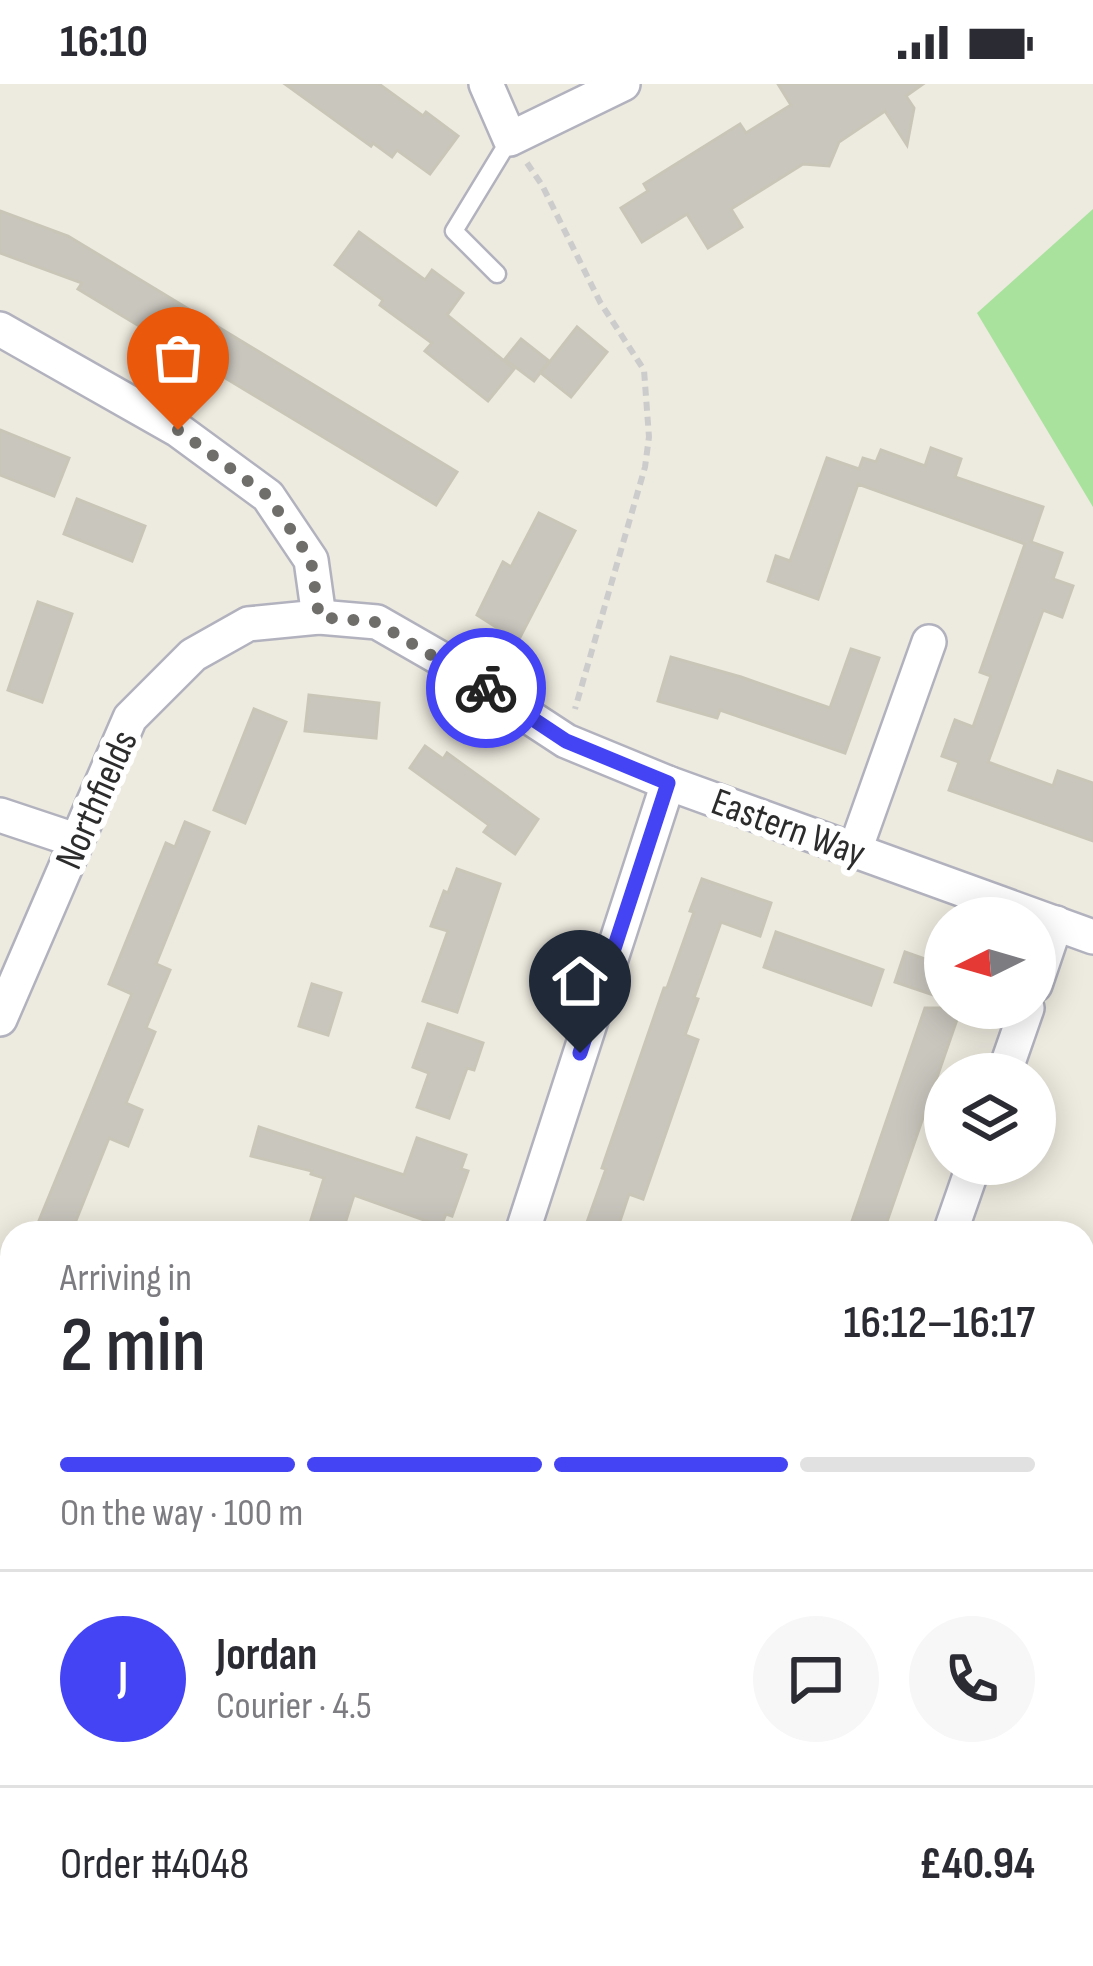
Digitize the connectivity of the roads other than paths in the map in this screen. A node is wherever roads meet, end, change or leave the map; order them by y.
1 (487, 84) edge
2 (623, 84) edge
3 (510, 139) junction
4 (497, 274) dead end
5 (0, 329) edge
6 (319, 617) junction
7 (928, 642) dead end
8 (668, 783) junction
9 (0, 815) edge
10 (75, 840) junction
11 (855, 850) junction
12 (984, 897) edge
13 (1056, 923) edge
14 (1093, 937) edge
15 (0, 1018) edge
16 (967, 1185) edge
17 (526, 1221) edge
18 (954, 1221) edge

1 - 3 street
2 - 3 street
3 - 4 lane
5 - 6 street
6 - 8 street, Eastern Way
6 - 10 street, Northfields
7 - 11 street
8 - 11 street, Eastern Way
8 - 17 street
9 - 10 street
10 - 15 street, Northfields
11 - 12 street, Eastern Way
13 - 14 street, Eastern Way
16 - 18 street

